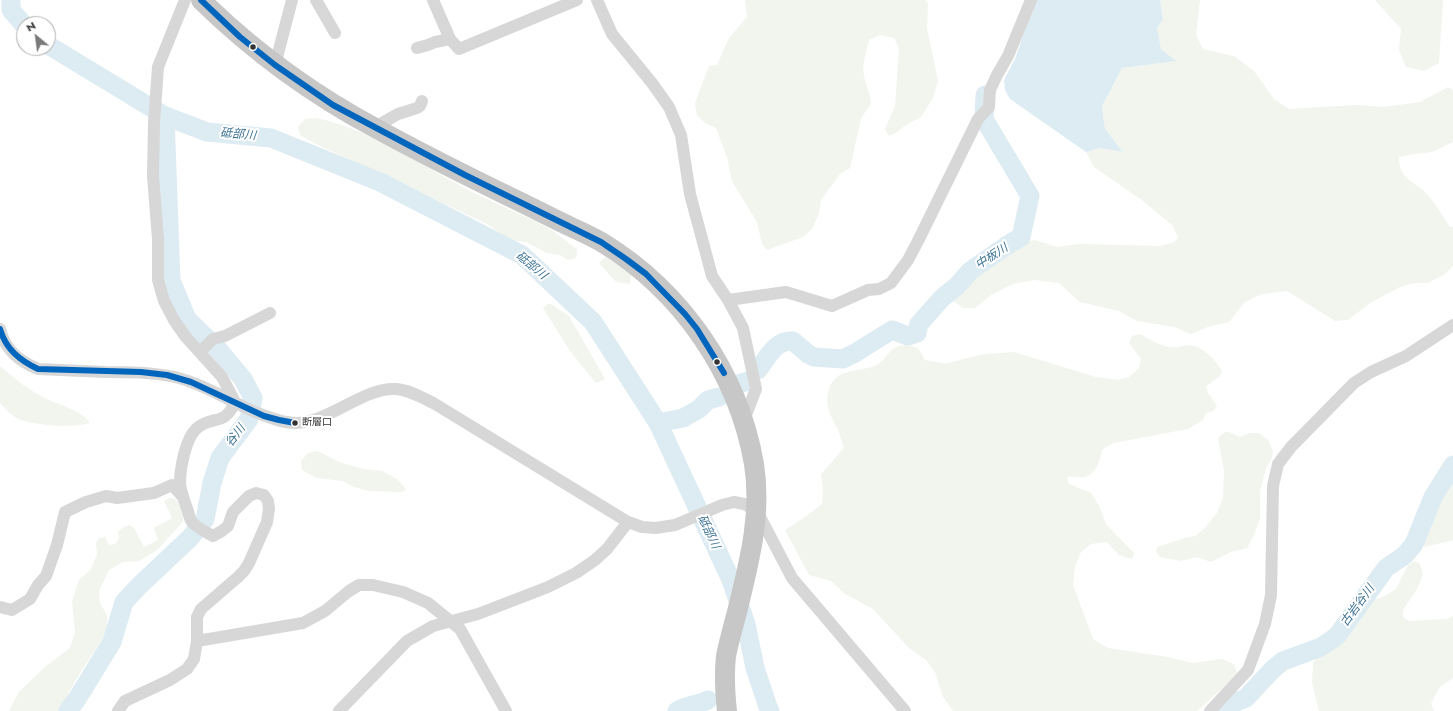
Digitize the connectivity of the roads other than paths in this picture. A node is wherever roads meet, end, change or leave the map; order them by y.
1 (185, 0) edge
2 (292, 0) edge
3 (316, 0) edge
4 (433, 0) edge
5 (577, 0) edge
6 (597, 0) edge
7 (1031, 0) edge
8 (209, 3) edge
9 (335, 33) dead end
10 (450, 39) junction
11 (417, 48) dead end
12 (275, 65) junction
13 (422, 100) dead end
14 (377, 129) junction
15 (728, 300) junction
16 (270, 313) dead end
17 (1453, 325) edge
18 (0, 329) edge
19 (202, 351) junction
20 (238, 404) junction
21 (744, 420) junction
22 (183, 498) junction
23 (757, 511) junction
24 (628, 522) junction
25 (0, 607) edge
26 (450, 621) junction
27 (197, 641) junction
28 (118, 711) edge
29 (339, 711) edge
30 (506, 711) edge
31 (727, 711) edge
32 (906, 711) edge
33 (1210, 711) edge

1 - 19 street
2 - 12 street
3 - 9 street
4 - 10 street
5 - 10 street
6 - 15 street
7 - 15 street
8 - 12 highway
10 - 11 street
12 - 14 highway
13 - 14 street
14 - 21 highway
15 - 21 street
16 - 19 street
17 - 33 street
18 - 20 street
19 - 20 street
20 - 22 street
20 - 24 street
21 - 23 highway
22 - 25 street
22 - 27 street
23 - 24 street
23 - 31 highway
23 - 32 street
24 - 26 street
26 - 27 street
26 - 29 street
26 - 30 street
27 - 28 street

